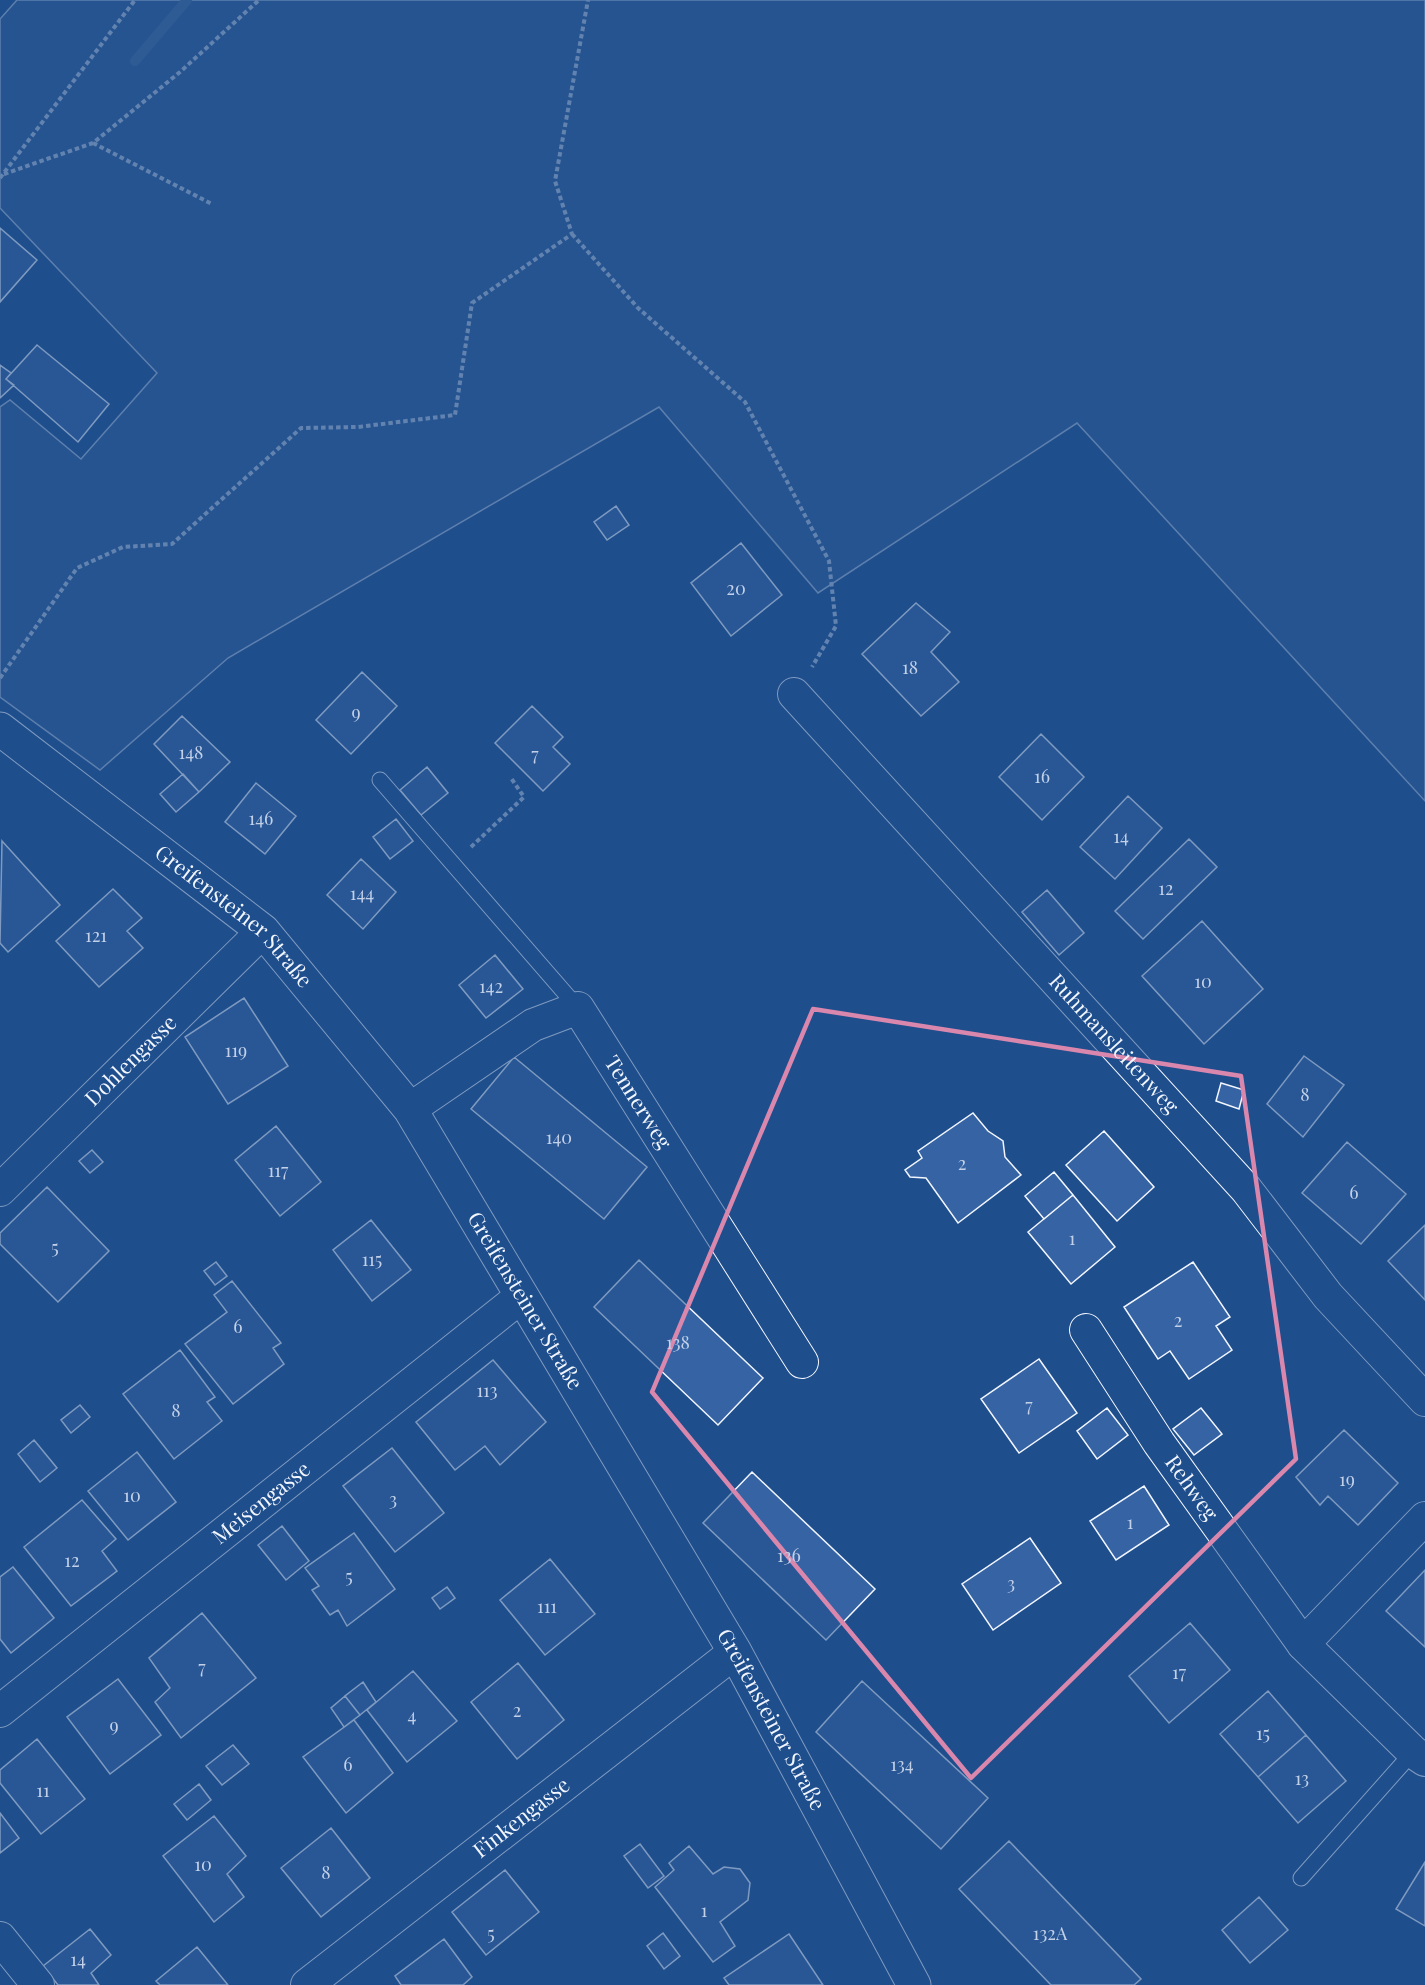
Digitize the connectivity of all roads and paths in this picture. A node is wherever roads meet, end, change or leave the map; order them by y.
1 (135, 0) edge
2 (259, 0) edge
3 (588, 0) edge
4 (93, 143) junction
5 (2, 176) edge
6 (212, 204) dead end
7 (572, 234) junction
8 (0, 678) edge
9 (794, 694) joint
10 (0, 729) edge
11 (511, 778) dead end
12 (380, 780) dead end
13 (453, 864) junction
14 (264, 931) junction
15 (578, 1008) junction
16 (410, 1109) junction
17 (0, 1190) edge
18 (522, 1296) junction
19 (1086, 1330) dead end
20 (802, 1362) dead end
21 (1425, 1400) edge
22 (1425, 1518) edge
23 (1303, 1644) junction
24 (735, 1652) junction
25 (0, 1711) edge
26 (1419, 1756) edge
27 (1300, 1878) dead end
28 (0, 1938) edge
29 (38, 1985) edge
30 (307, 1985) edge
31 (914, 1985) edge

1 - 5 path
2 - 4 path
3 - 7 path
4 - 5 path
4 - 6 path
7 - 8 path
7 - 9 path
9 - 21 street, Ruhmansleitenweg
10 - 14 main road, Greifensteiner Straße
11 - 13 path
12 - 13 lane
13 - 15 lane
14 - 16 main road, Greifensteiner Straße
14 - 17 street, Dohlengasse
15 - 16 street
15 - 20 street, Tennerweg
16 - 18 main road, Greifensteiner Straße
18 - 24 main road, Greifensteiner Straße
18 - 25 street, Meisengasse
19 - 23 street, Rehweg
22 - 23 street
23 - 26 street, Rehweg
24 - 30 street, Finkengasse
24 - 31 main road, Greifensteiner Straße
26 - 27 lane
28 - 29 street

